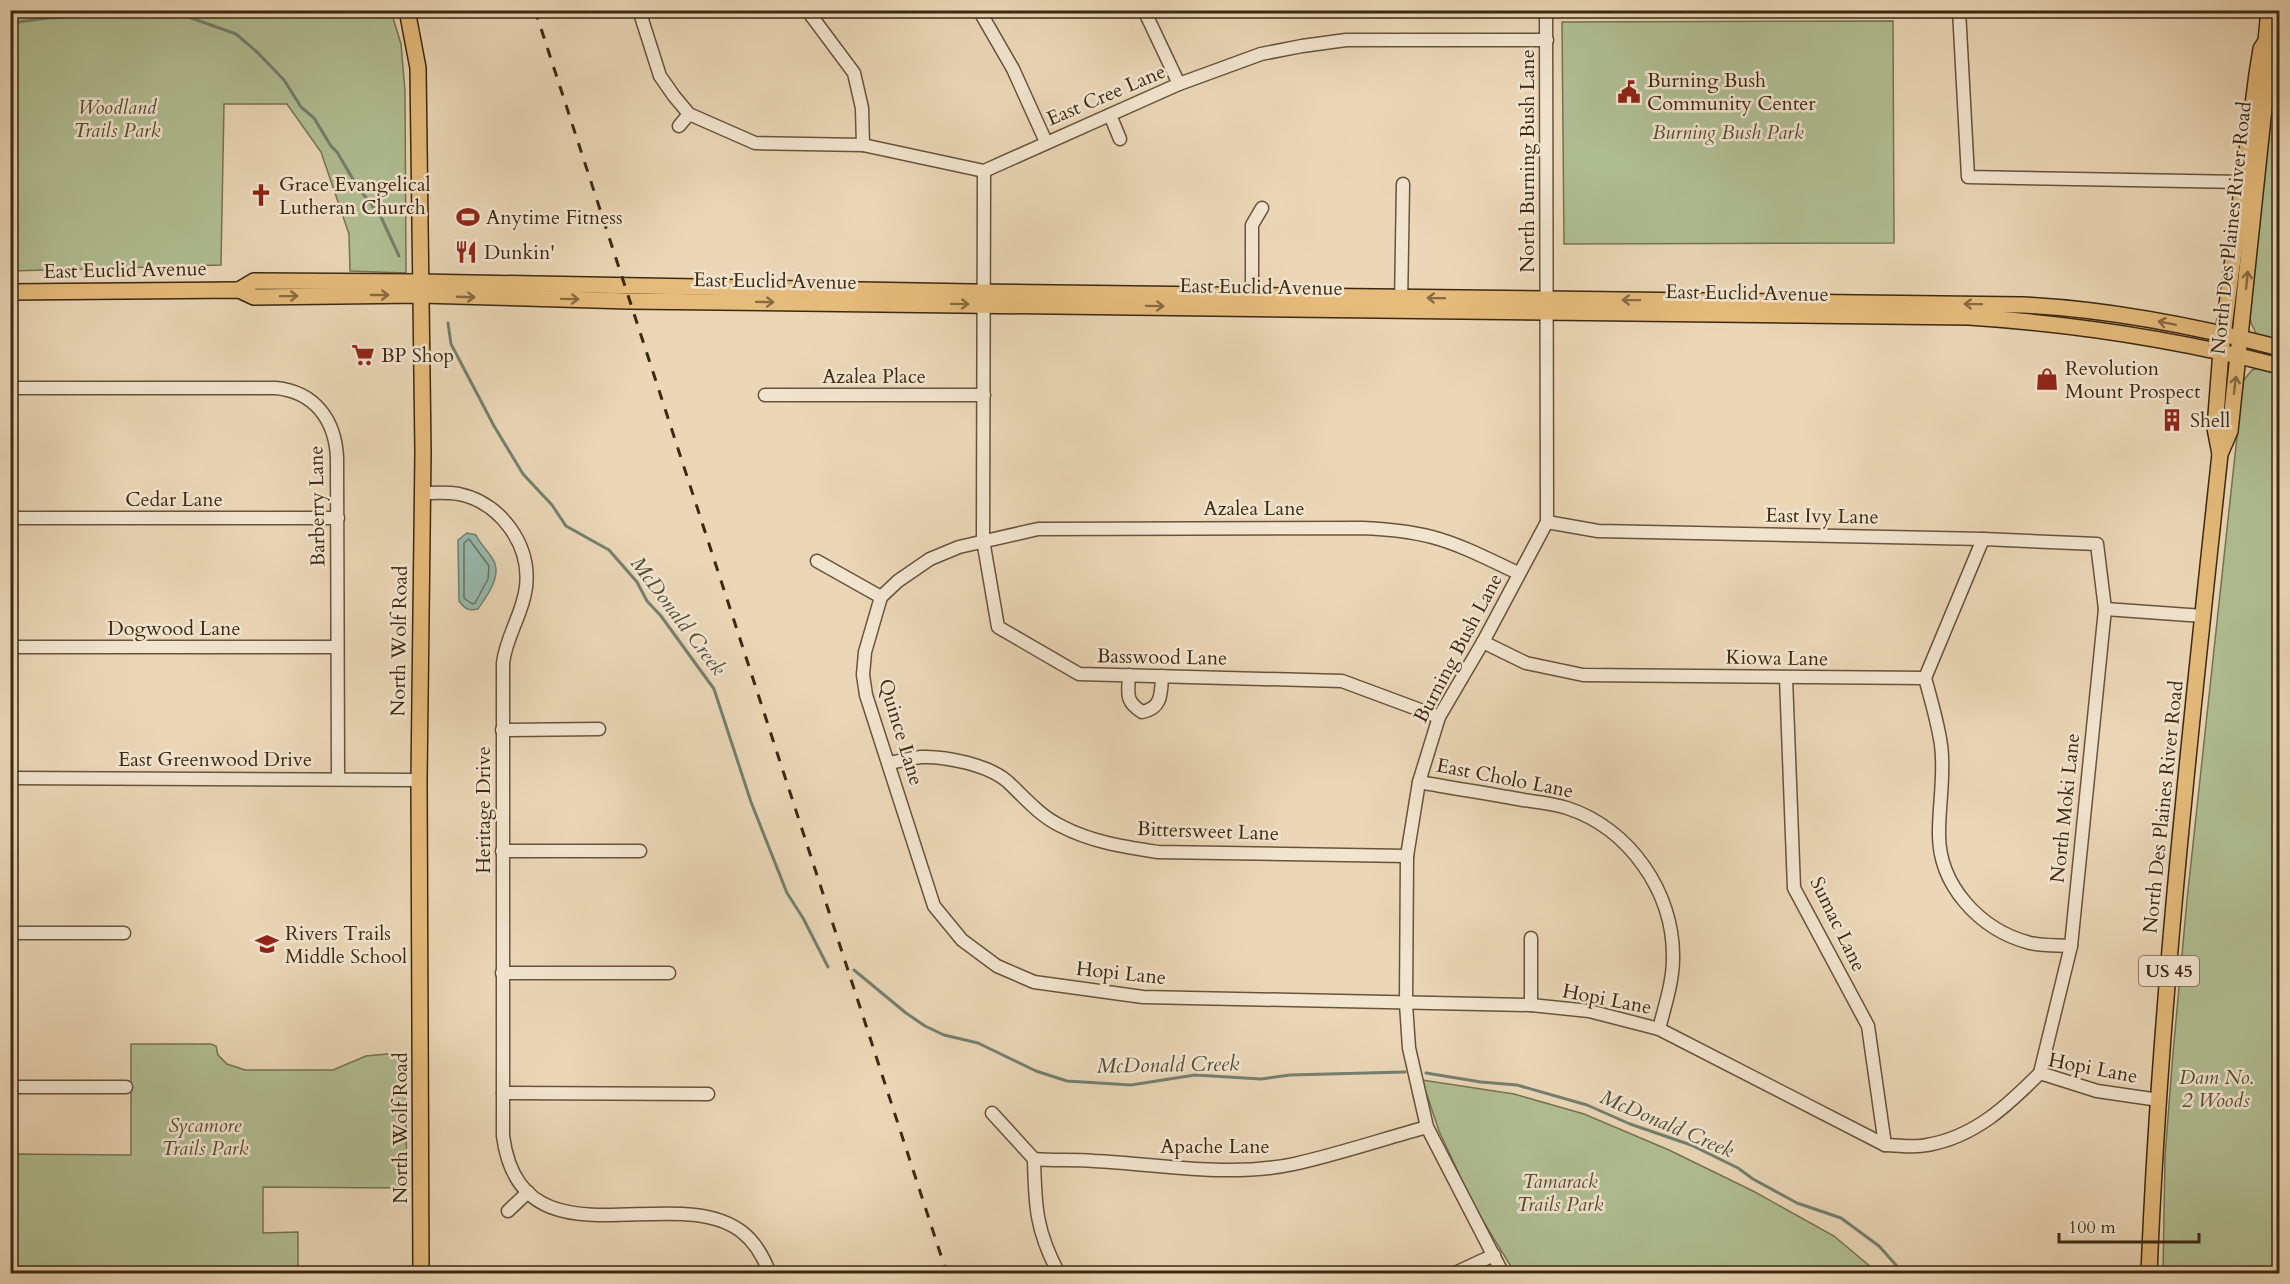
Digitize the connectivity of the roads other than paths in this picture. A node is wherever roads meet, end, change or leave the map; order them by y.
1 (407, 10) edge
2 (639, 10) edge
3 (807, 10) edge
4 (979, 10) edge
5 (1144, 10) edge
6 (1546, 10) edge
7 (1959, 10) edge
8 (2269, 10) edge
9 (1547, 40) junction
10 (2265, 41) junction
11 (1179, 84) junction
12 (689, 114) junction
13 (1110, 115) junction
14 (679, 126) dead end
15 (1120, 140) dead end
16 (1046, 142) junction
17 (863, 145) junction
18 (984, 171) junction
19 (2243, 182) junction
20 (1403, 184) dead end
21 (1262, 208) dead end
22 (420, 289) junction
23 (10, 292) edge
24 (984, 298) junction
25 (1252, 301) junction
26 (1401, 303) junction
27 (1546, 305) junction
28 (2224, 334) junction
29 (2241, 338) junction
30 (2280, 348) edge
31 (2221, 351) junction
32 (2239, 356) junction
33 (2280, 366) edge
34 (10, 388) edge
35 (765, 395) dead end
36 (984, 395) junction
37 (2220, 454) junction
38 (422, 493) junction
39 (10, 518) edge
40 (338, 518) junction
41 (1547, 522) junction
42 (1983, 539) junction
43 (983, 540) junction
44 (2097, 544) joint
45 (817, 561) dead end
46 (1518, 573) junction
47 (880, 597) junction
48 (2105, 609) junction
49 (2203, 616) junction
50 (1484, 642) junction
51 (10, 647) edge
52 (337, 647) junction
53 (1129, 675) junction
54 (1162, 676) junction
55 (1786, 678) junction
56 (1925, 678) junction
57 (1439, 717) junction
58 (599, 729) dead end
59 (502, 730) junction
60 (889, 763) junction
61 (10, 778) edge
62 (338, 778) junction
63 (419, 780) junction
64 (1419, 782) junction
65 (502, 851) junction
66 (640, 851) dead end
67 (1407, 856) junction
68 (10, 933) edge
69 (124, 933) dead end
70 (1531, 938) dead end
71 (2071, 946) junction
72 (997, 966) joint
73 (502, 973) junction
74 (669, 973) dead end
75 (1406, 1004) junction
76 (1531, 1005) junction
77 (1659, 1029) junction
78 (2040, 1073) junction
79 (10, 1087) edge
80 (126, 1088) dead end
81 (503, 1093) junction
82 (708, 1094) dead end
83 (2159, 1100) junction
84 (992, 1113) dead end
85 (1427, 1127) junction
86 (1885, 1145) junction
87 (1034, 1159) junction
88 (528, 1192) junction
89 (508, 1211) dead end
90 (1494, 1255) junction
91 (421, 1274) edge
92 (770, 1274) edge
93 (1059, 1274) edge
94 (1453, 1274) edge
95 (1503, 1274) edge
96 (2149, 1274) edge

1 - 22 main road, North Wolf Road
2 - 12 street
3 - 17 street
4 - 16 street
5 - 11 street
6 - 9 street, North Burning Bush Lane
7 - 19 street
8 - 10 main road, North Des Plaines River Road / US 45
9 - 11 street, East Cree Lane
9 - 27 street, North Burning Bush Lane
10 - 19 main road, North Des Plaines River Road / US 45
29 -> 10 main road, North Des Plaines River Road / US 45
11 - 13 street, East Cree Lane
12 - 14 street
12 - 17 street
13 - 15 street
13 - 16 street, East Cree Lane
16 - 18 street, East Cree Lane
17 - 18 street
18 - 24 street, Basswood Lane
19 - 28 main road, North Des Plaines River Road / US 45
20 - 26 street
21 - 25 street
22 - 23 main road, East Euclid Avenue
22 - 24 main road, East Euclid Avenue
22 - 38 main road, North Wolf Road
24 - 25 main road, East Euclid Avenue
24 - 36 street, Basswood Lane
25 - 26 main road, East Euclid Avenue
26 - 27 main road, East Euclid Avenue
28 -> 27 main road, East Euclid Avenue
27 - 31 main road, East Euclid Avenue
27 - 41 street, Burning Bush Lane
28 - 29 main road, East Euclid Avenue
28 - 31 main road, North Des Plaines River Road / US 45
29 - 30 main road, East Euclid Avenue
29 - 32 main road, North Des Plaines River Road / US 45
31 - 32 main road, East Euclid Avenue
31 - 37 main road, North Des Plaines River Road / US 45
32 - 33 main road, East Euclid Avenue
37 -> 32 main road, North Des Plaines River Road / US 45
34 - 40 street, Barberry Lane
35 - 36 street, Azalea Place
36 - 43 street, Basswood Lane
37 - 49 main road, North Des Plaines River Road / US 45
38 - 59 street, Heritage Drive
38 - 63 main road, North Wolf Road
39 - 40 street, Cedar Lane
40 - 52 street, Barberry Lane
41 - 42 street, East Ivy Lane
41 - 46 street, Burning Bush Lane
42 - 44 street, East Ivy Lane
42 - 56 street
43 - 46 street, Azalea Lane
43 - 47 street
43 - 53 street, Basswood Lane
44 - 48 street, North Moki Lane
45 - 47 street
46 - 50 street, Burning Bush Lane
47 - 60 street, Quince Lane
48 - 49 street
48 - 71 street, North Moki Lane
49 - 83 main road, North Des Plaines River Road / US 45
50 - 55 street, Kiowa Lane
50 - 57 street, Burning Bush Lane
51 - 52 street, Dogwood Lane
52 - 62 street, Barberry Lane
53 - 54 street, Basswood Lane
53 - 54 street
54 - 57 street, Basswood Lane
55 - 56 street, Kiowa Lane
55 - 86 street, Sumac Lane
56 - 71 street
57 - 64 street, Burning Bush Lane
58 - 59 street
59 - 65 street, Heritage Drive
60 - 67 street, Bittersweet Lane
60 - 72 street, Quince Lane
61 - 62 street, East Greenwood Drive
62 - 63 street, East Greenwood Drive
63 - 91 main road, North Wolf Road
64 - 67 street, Burning Bush Lane
64 - 77 street, East Cholo Lane
65 - 66 street
65 - 73 street, Heritage Drive
67 - 75 street, Burning Bush Lane
68 - 69 street
70 - 76 street
71 - 78 street, North Moki Lane
72 - 75 street, Hopi Lane
73 - 74 street
73 - 81 street, Heritage Drive
75 - 76 street, Hopi Lane
75 - 85 street, Burning Bush Lane
76 - 77 street, Hopi Lane
77 - 86 street, Hopi Lane
78 - 83 street, Hopi Lane
78 - 86 street, Hopi Lane
79 - 80 street
81 - 82 street
81 - 88 street, Heritage Drive
83 - 96 main road, North Des Plaines River Road / US 45
84 - 87 street
85 - 87 street, Apache Lane
85 - 90 street, Burning Bush Lane
87 - 93 street
88 - 89 street
88 - 92 street, Heritage Drive
90 - 94 street
90 - 95 street, Burning Bush Lane

